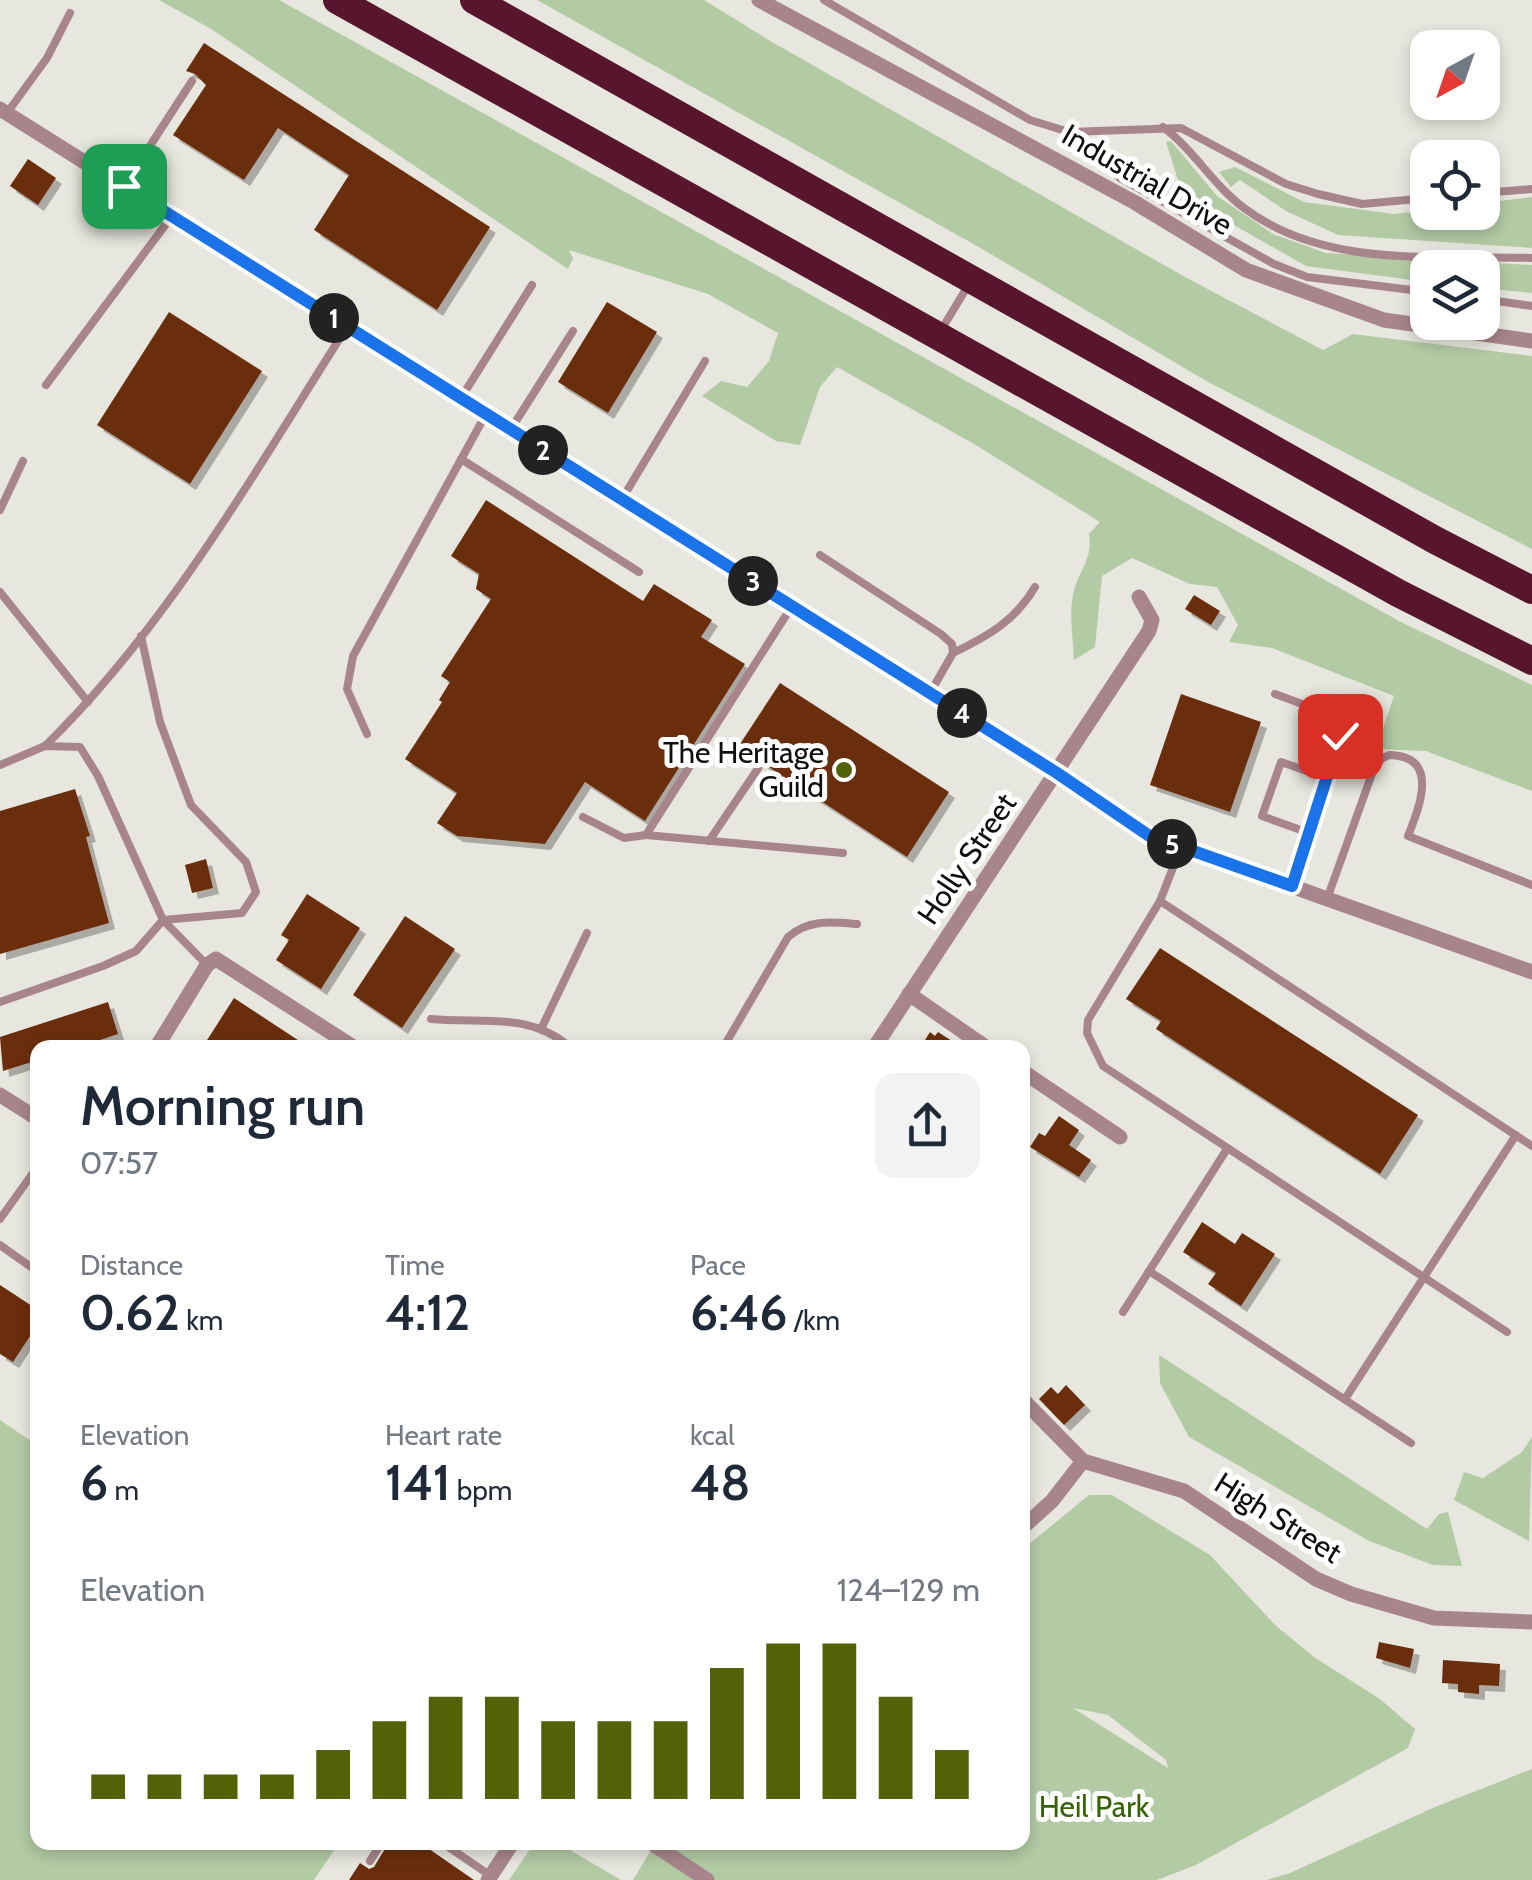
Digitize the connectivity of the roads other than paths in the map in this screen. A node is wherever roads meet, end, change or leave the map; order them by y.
1 (337, 0) edge
2 (474, 0) edge
3 (759, 0) edge
4 (824, 0) edge
5 (70, 13) dead end
6 (192, 81) dead end
7 (4, 111) edge
8 (1163, 127) junction
9 (1069, 132) junction
10 (124, 186) junction
11 (1532, 189) edge
12 (1500, 192) edge
13 (1410, 200) edge
14 (172, 216) junction
15 (1532, 258) edge
16 (971, 280) junction
17 (532, 285) dead end
18 (1410, 290) edge
19 (1500, 302) edge
20 (1532, 306) edge
21 (347, 327) junction
22 (573, 331) dead end
23 (938, 336) junction
24 (1532, 341) edge
25 (705, 361) dead end
26 (46, 386) dead end
27 (461, 398) junction
28 (486, 414) junction
29 (511, 429) junction
30 (460, 459) junction
31 (23, 460) dead end
32 (622, 499) junction
33 (0, 510) edge
34 (820, 555) dead end
35 (639, 572) dead end
36 (1036, 587) dead end
37 (1532, 590) edge
38 (0, 592) edge
39 (1139, 597) dead end
40 (792, 606) junction
41 (141, 636) junction
42 (953, 653) junction
43 (1532, 661) edge
44 (930, 693) junction
45 (1274, 694) dead end
46 (88, 702) junction
47 (368, 734) dead end
48 (45, 746) junction
49 (0, 765) edge
50 (758, 767) dead end
51 (1057, 773) junction
52 (1327, 778) junction
53 (583, 817) dead end
54 (1309, 832) junction
55 (646, 836) junction
56 (709, 841) junction
57 (1180, 847) junction
58 (842, 854) dead end
59 (1532, 884) edge
60 (1292, 886) junction
61 (1327, 899) junction
62 (1160, 902) junction
63 (163, 920) junction
64 (857, 924) dead end
65 (587, 933) dead end
66 (212, 962) junction
67 (1532, 972) edge
68 (908, 994) junction
69 (0, 1002) edge
70 (432, 1018) dead end
71 (542, 1027) junction
72 (161, 1040) edge
73 (342, 1040) edge
74 (560, 1040) edge
75 (728, 1040) edge
76 (879, 1040) edge
77 (975, 1040) edge
78 (1030, 1077) edge
79 (0, 1095) edge
80 (30, 1114) edge
81 (1516, 1135) junction
82 (1120, 1137) dead end
83 (1532, 1146) edge
84 (1228, 1150) junction
85 (30, 1177) edge
86 (0, 1220) edge
87 (0, 1246) edge
88 (30, 1267) edge
89 (1149, 1271) junction
90 (1424, 1277) junction
91 (1123, 1312) dead end
92 (1507, 1332) dead end
93 (1345, 1400) junction
94 (1030, 1407) edge
95 (1411, 1444) dead end
96 (1084, 1461) junction
97 (1030, 1521) edge
98 (1532, 1622) edge
99 (377, 1850) edge
100 (452, 1850) edge
101 (508, 1850) edge
102 (662, 1850) edge
103 (370, 1861) dead end
104 (489, 1878) edge
105 (707, 1880) edge

1 - 23 highway
2 - 16 highway
3 - 24 street, Industrial Drive
4 - 9 lane
5 - 7 lane
6 - 10 lane
7 - 10 street
8 - 9 lane
8 - 13 lane
8 - 15 lane
9 - 18 lane
10 - 14 street
11 - 12 lane
14 - 21 street
14 - 26 lane
16 - 23 lane
16 - 37 highway
17 - 27 lane
19 - 20 lane
21 - 27 street
21 - 41 lane
22 - 29 lane
23 - 43 highway
25 - 32 lane
27 - 28 street
28 - 29 street
28 - 30 lane
29 - 32 street
30 - 35 lane
30 - 47 lane
31 - 33 lane
32 - 40 street
34 - 42 lane
36 - 42 lane
38 - 46 lane
39 - 51 street, Holly Street
40 - 44 street
40 - 55 lane
41 - 46 lane
41 - 63 lane
42 - 44 lane
44 - 51 street
45 - 52 lane
46 - 48 lane
48 - 49 lane
48 - 63 lane
50 - 56 lane
51 - 57 street
51 - 68 street, Holly Street
52 - 54 lane
52 - 54 lane
53 - 55 lane
54 - 60 lane
55 - 56 lane
56 - 58 lane
57 - 60 street
57 - 62 lane
59 - 61 lane
60 - 61 street
61 - 67 street
62 - 81 lane
62 - 84 lane
63 - 66 lane
63 - 69 lane
64 - 75 lane
65 - 71 lane
66 - 72 street
66 - 73 street
68 - 76 street, Holly Street
68 - 77 street
70 - 71 lane
71 - 74 lane
78 - 82 street
79 - 80 street
81 - 83 lane
81 - 90 lane
84 - 89 lane
84 - 90 lane
85 - 86 lane
87 - 88 lane
89 - 91 lane
89 - 93 lane
90 - 92 lane
90 - 93 lane
93 - 95 lane
94 - 96 street, High Street
96 - 97 street
96 - 98 street, High Street
99 - 103 lane
100 - 104 lane
101 - 104 street
102 - 105 street

